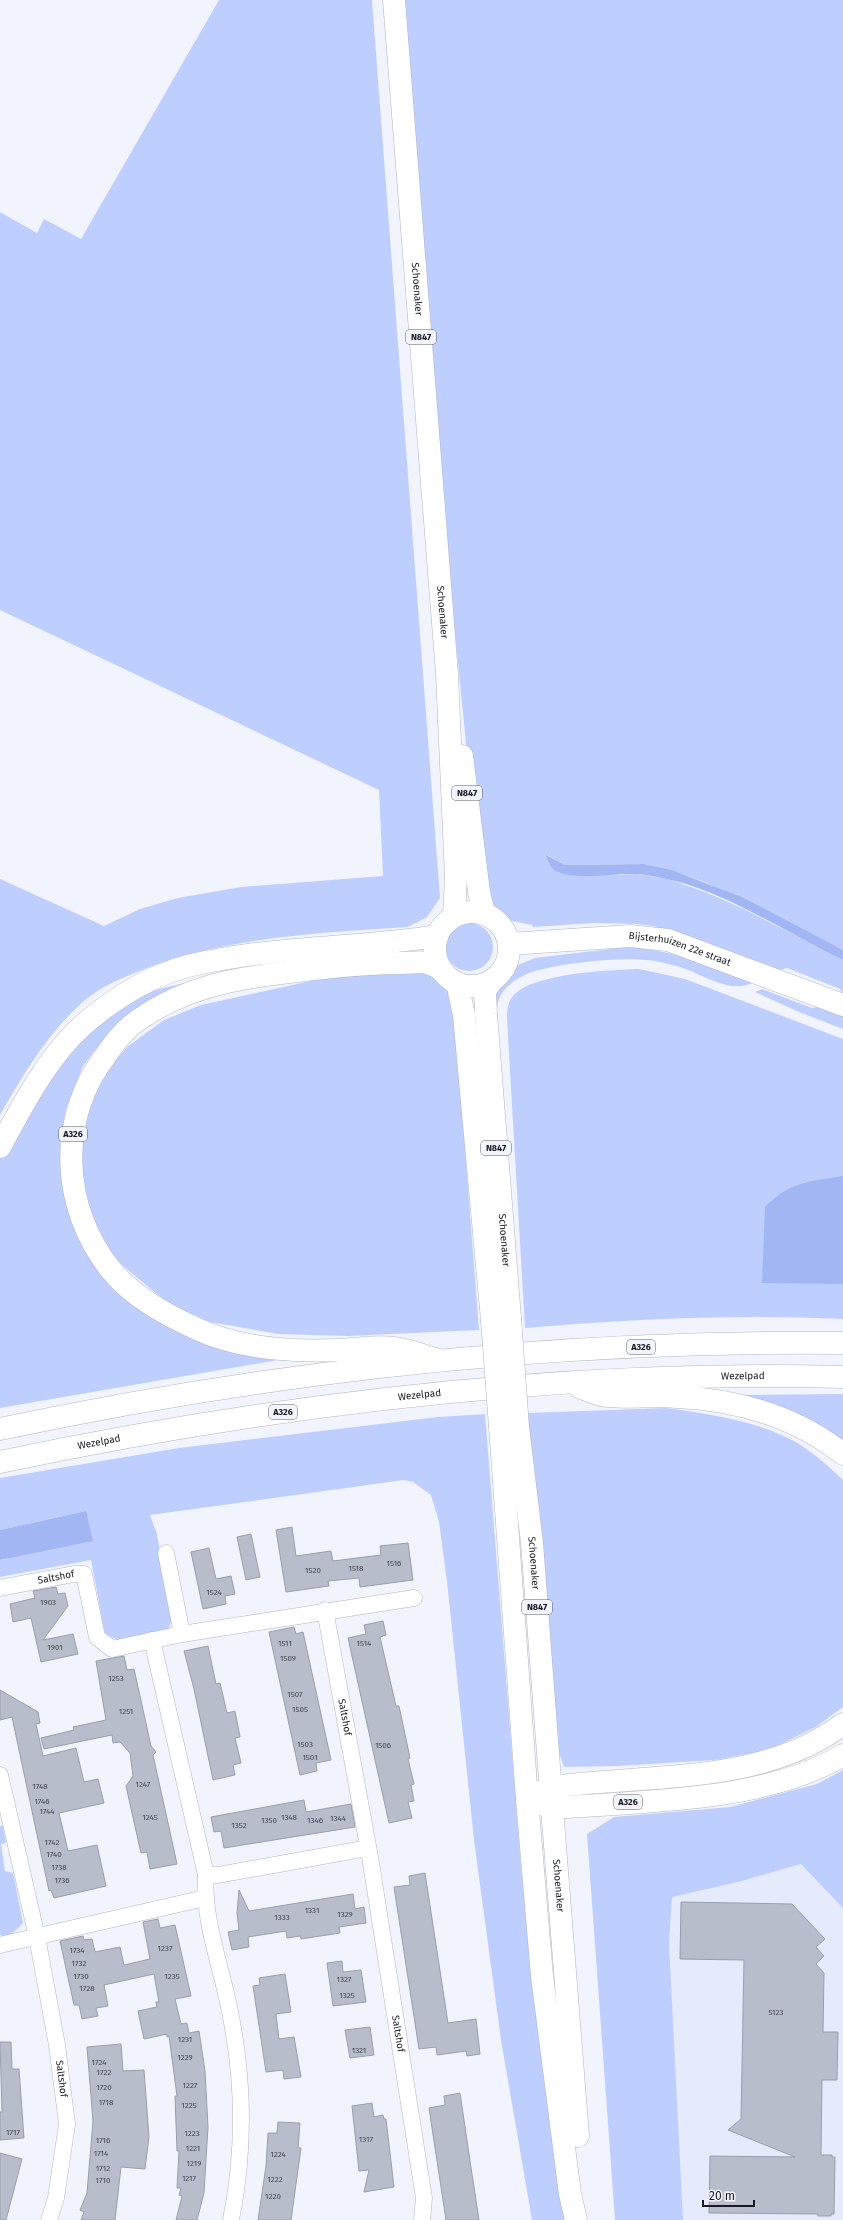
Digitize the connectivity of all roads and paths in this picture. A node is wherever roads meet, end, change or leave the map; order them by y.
1 (394, 0) edge
2 (447, 674) junction
3 (484, 914) junction
4 (454, 916) junction
5 (437, 936) junction
6 (509, 944) junction
7 (440, 968) junction
8 (492, 980) junction
9 (457, 983) junction
10 (843, 1005) edge
11 (0, 1147) edge
12 (501, 1319) junction
13 (843, 1343) edge
14 (439, 1360) junction
15 (843, 1376) edge
16 (569, 1383) junction
17 (509, 1427) junction
18 (0, 1429) edge
19 (843, 1454) edge
20 (0, 1462) edge
21 (166, 1553) dead end
22 (0, 1588) edge
23 (414, 1598) dead end
24 (325, 1610) junction
25 (182, 1634) junction
26 (152, 1640) junction
27 (843, 1724) edge
28 (843, 1755) edge
29 (0, 1775) edge
30 (551, 1798) junction
31 (527, 1800) junction
32 (368, 1848) junction
33 (206, 1875) junction
34 (205, 1898) junction
35 (37, 1937) junction
36 (0, 1945) edge
37 (49, 2220) edge
38 (231, 2220) edge
39 (422, 2220) edge
40 (576, 2220) edge
41 (580, 2220) edge

1 - 2 main road, Schoenaker / N847
2 - 3 main road, Schoenaker / N847
2 - 4 main road, Schoenaker / N847
3 - 4 main road
3 - 6 main road
4 - 5 main road
5 - 7 main road
5 - 11 main road
6 - 8 main road, N847
6 - 10 main road, Bijsterhuizen 22e straat
7 - 9 main road
7 - 14 main road, A326
8 - 9 main road
8 - 12 main road, Schoenaker / N847
9 - 12 main road, Schoenaker / N847
12 - 17 main road, Schoenaker / N847, bridge
13 - 14 main road, A326
14 - 18 main road, A326
15 - 16 main road, Wezelpad / A326
16 - 19 main road, A326
16 - 20 main road, Wezelpad / A326
17 - 30 main road, Schoenaker / N847
17 - 31 main road, Schoenaker / N847
21 - 25 street
22 - 26 street, Saltshof
23 - 24 street, Saltshof
24 - 25 street, Saltshof
24 - 32 street, Saltshof
25 - 26 street, Saltshof
26 - 33 street
27 - 30 main road, A326
28 - 30 main road, A326
29 - 35 street, Saltshof
30 - 31 main road, A326
30 - 41 main road, Schoenaker / N847
31 - 40 main road, Schoenaker / N847
32 - 33 street
32 - 39 street, Saltshof
33 - 34 street
34 - 35 street
34 - 38 street
35 - 36 street
35 - 37 street, Saltshof

